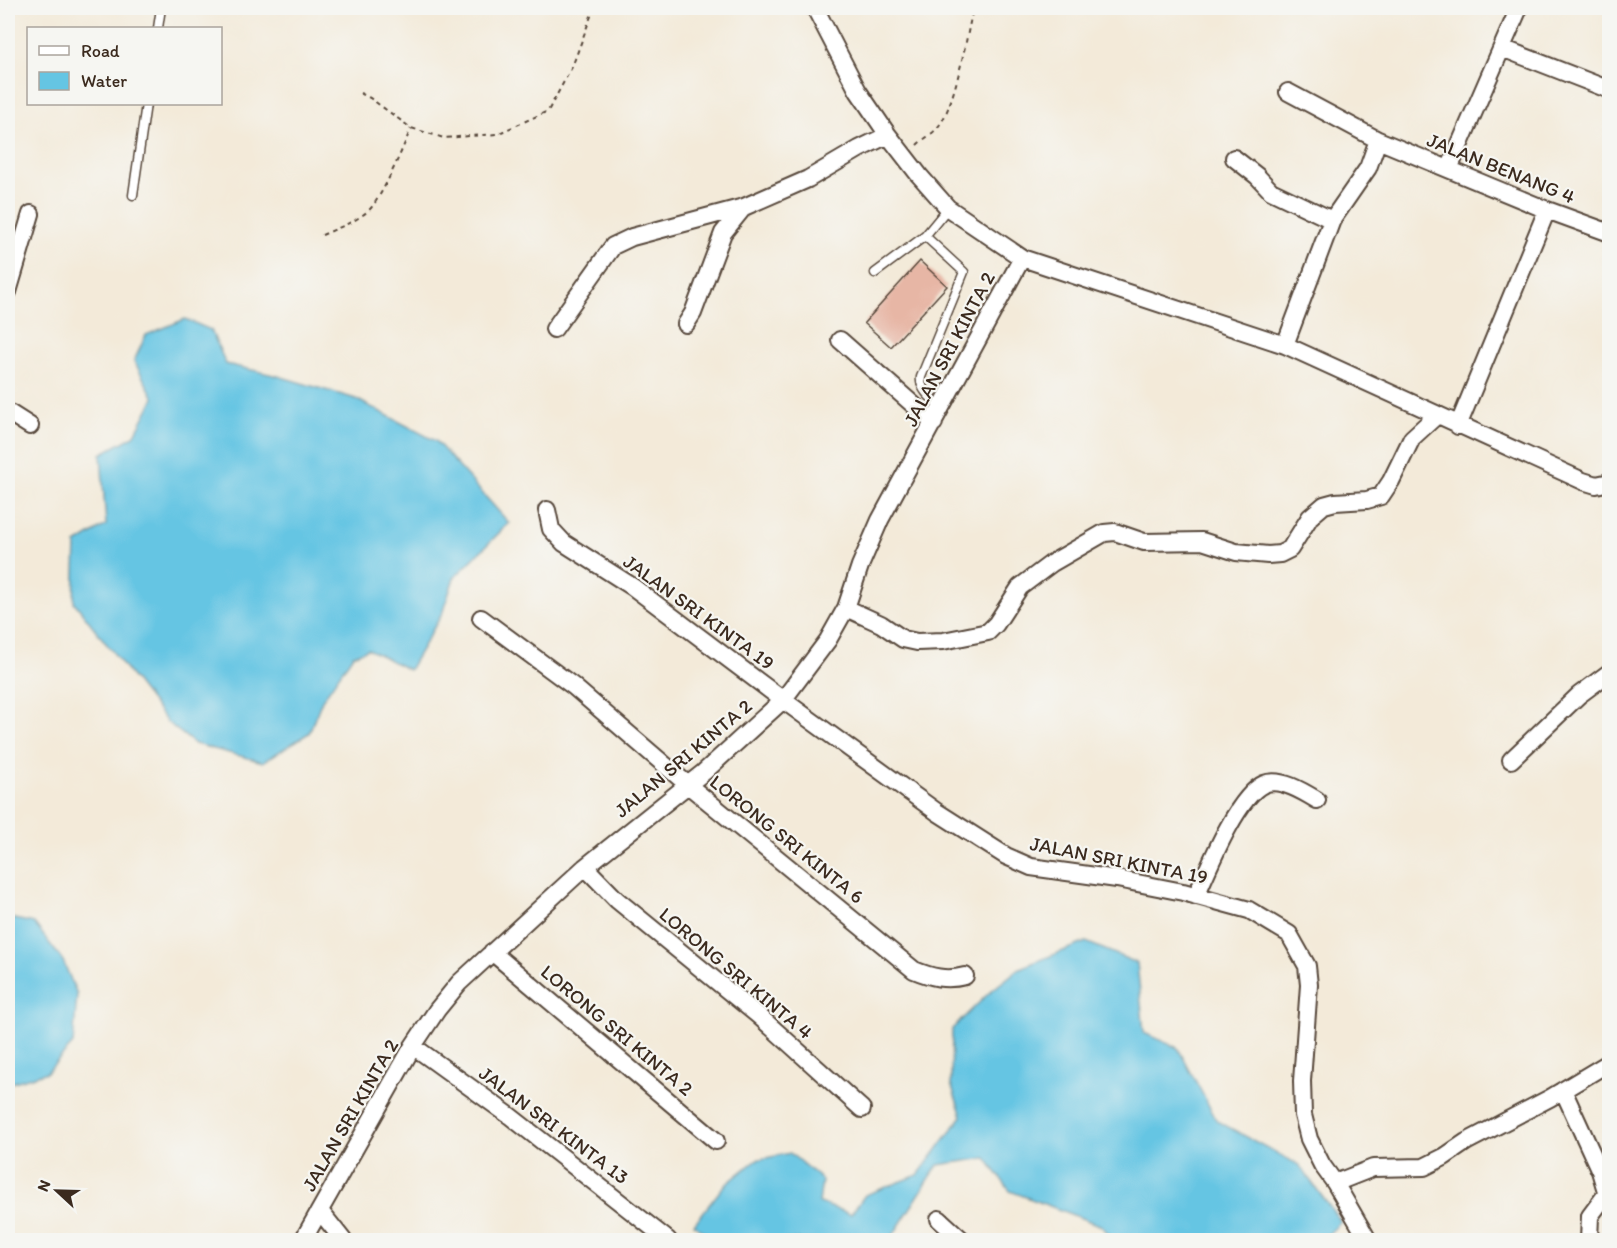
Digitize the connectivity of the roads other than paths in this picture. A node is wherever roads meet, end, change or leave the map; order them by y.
1 (161, 8) edge
2 (815, 8) edge
3 (1519, 8) edge
4 (158, 27) edge
5 (1502, 48) junction
6 (1610, 90) edge
7 (1288, 92) dead end
8 (146, 105) edge
9 (888, 135) junction
10 (1378, 140) junction
11 (1234, 158) dead end
12 (1449, 170) junction
13 (133, 195) dead end
14 (744, 207) junction
15 (948, 208) junction
16 (1547, 210) junction
17 (31, 214) dead end
18 (1332, 220) junction
19 (1610, 233) edge
20 (925, 236) junction
21 (1022, 258) junction
22 (874, 273) dead end
23 (8, 292) edge
24 (686, 324) dead end
25 (554, 329) dead end
26 (840, 340) dead end
27 (1285, 345) junction
28 (941, 407) junction
29 (8, 412) edge
30 (1436, 416) junction
31 (934, 423) junction
32 (30, 426) dead end
33 (1458, 426) junction
34 (1610, 482) edge
35 (547, 510) dead end
36 (846, 608) junction
37 (481, 618) dead end
38 (1610, 672) edge
39 (783, 700) junction
40 (1511, 760) dead end
41 (688, 785) junction
42 (1317, 800) dead end
43 (585, 867) junction
44 (1196, 896) junction
45 (492, 952) junction
46 (965, 976) dead end
47 (414, 1046) junction
48 (1610, 1062) edge
49 (1563, 1090) junction
50 (862, 1109) dead end
51 (716, 1141) dead end
52 (1335, 1183) junction
53 (320, 1211) junction
54 (939, 1219) dead end
55 (303, 1240) edge
56 (343, 1240) edge
57 (668, 1240) edge
58 (962, 1240) edge
59 (1368, 1240) edge
60 (1589, 1240) edge

1 - 4 lane
2 - 9 street
3 - 5 street
5 - 6 street
5 - 12 street
7 - 10 street, JALAN BENANG 4
8 - 13 lane
9 - 14 street
9 - 15 street
10 - 12 street, JALAN BENANG 4
10 - 18 street
11 - 18 street
12 - 16 street, JALAN BENANG 4
14 - 24 street
14 - 25 street
15 - 20 lane
15 - 21 street
16 - 19 street, JALAN BENANG 4
16 - 33 street
17 - 23 street
18 - 27 street
20 - 22 lane
20 - 28 lane
21 - 27 street
21 - 28 street, JALAN SRI KINTA 2
26 - 31 street
27 - 30 street
28 - 31 street, JALAN SRI KINTA 2
29 - 32 street
30 - 33 street
30 - 36 street
31 - 36 street, JALAN SRI KINTA 2
33 - 34 street
35 - 39 street, JALAN SRI KINTA 19
36 - 39 street, JALAN SRI KINTA 2
37 - 41 street, LORONG SRI KINTA 6
38 - 40 street
39 - 41 street, JALAN SRI KINTA 2
39 - 44 street, JALAN SRI KINTA 19
41 - 43 street, JALAN SRI KINTA 2
41 - 46 street, LORONG SRI KINTA 6
42 - 44 street
43 - 45 street, JALAN SRI KINTA 2
43 - 50 street, LORONG SRI KINTA 4
44 - 52 street, JALAN SRI KINTA 19
45 - 47 street, JALAN SRI KINTA 2
45 - 51 street, LORONG SRI KINTA 2
47 - 53 street, JALAN SRI KINTA 2
47 - 57 street, JALAN SRI KINTA 13
48 - 49 street
49 - 52 street
49 - 60 street
52 - 59 street, JALAN SRI KINTA 19
53 - 55 street, JALAN SRI KINTA 2
53 - 56 street
54 - 58 street

